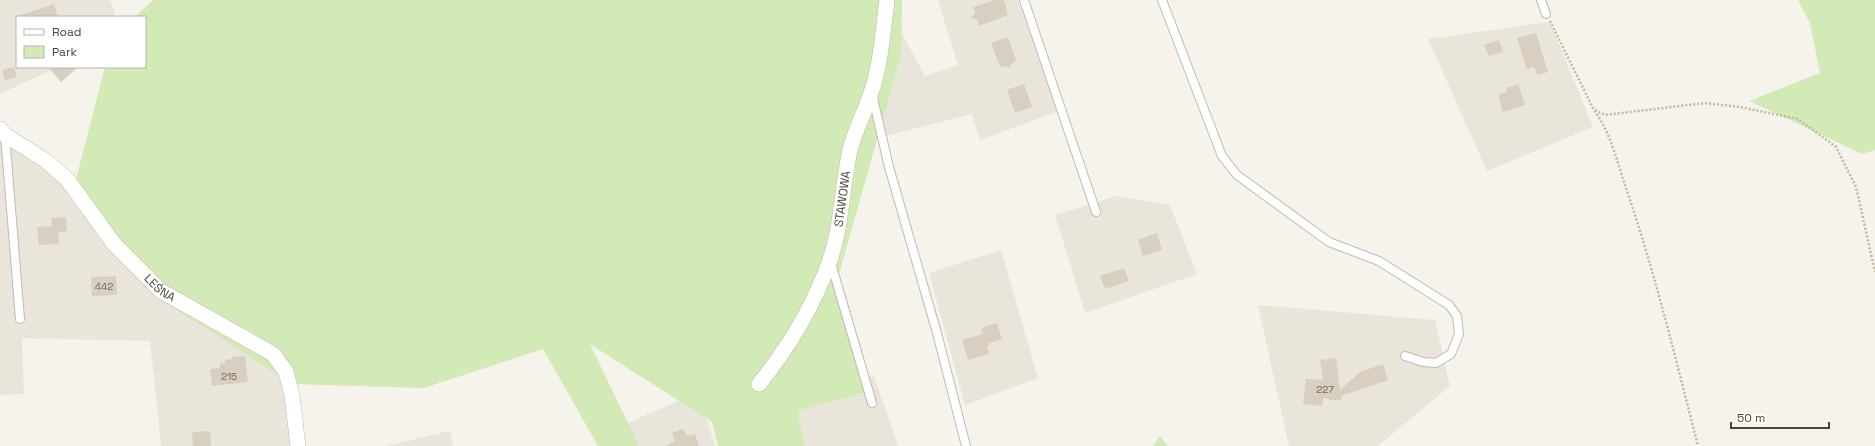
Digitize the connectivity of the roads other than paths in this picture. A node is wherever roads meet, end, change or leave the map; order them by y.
1 (887, 0) edge
2 (1024, 0) edge
3 (1162, 0) edge
4 (1541, 0) edge
5 (1546, 14) road end
6 (872, 92) junction
7 (3, 132) edge
8 (1096, 212) dead end
9 (830, 260) junction
10 (20, 319) dead end
11 (1405, 356) dead end
12 (759, 384) dead end
13 (872, 403) dead end
14 (298, 446) edge
15 (966, 446) edge

1 - 6 street, STAWOWA
2 - 8 lane
3 - 11 lane
4 - 5 lane
6 - 9 street, STAWOWA
6 - 15 lane
7 - 10 lane
7 - 14 street, LEŚNA
9 - 12 street, STAWOWA
9 - 13 lane

